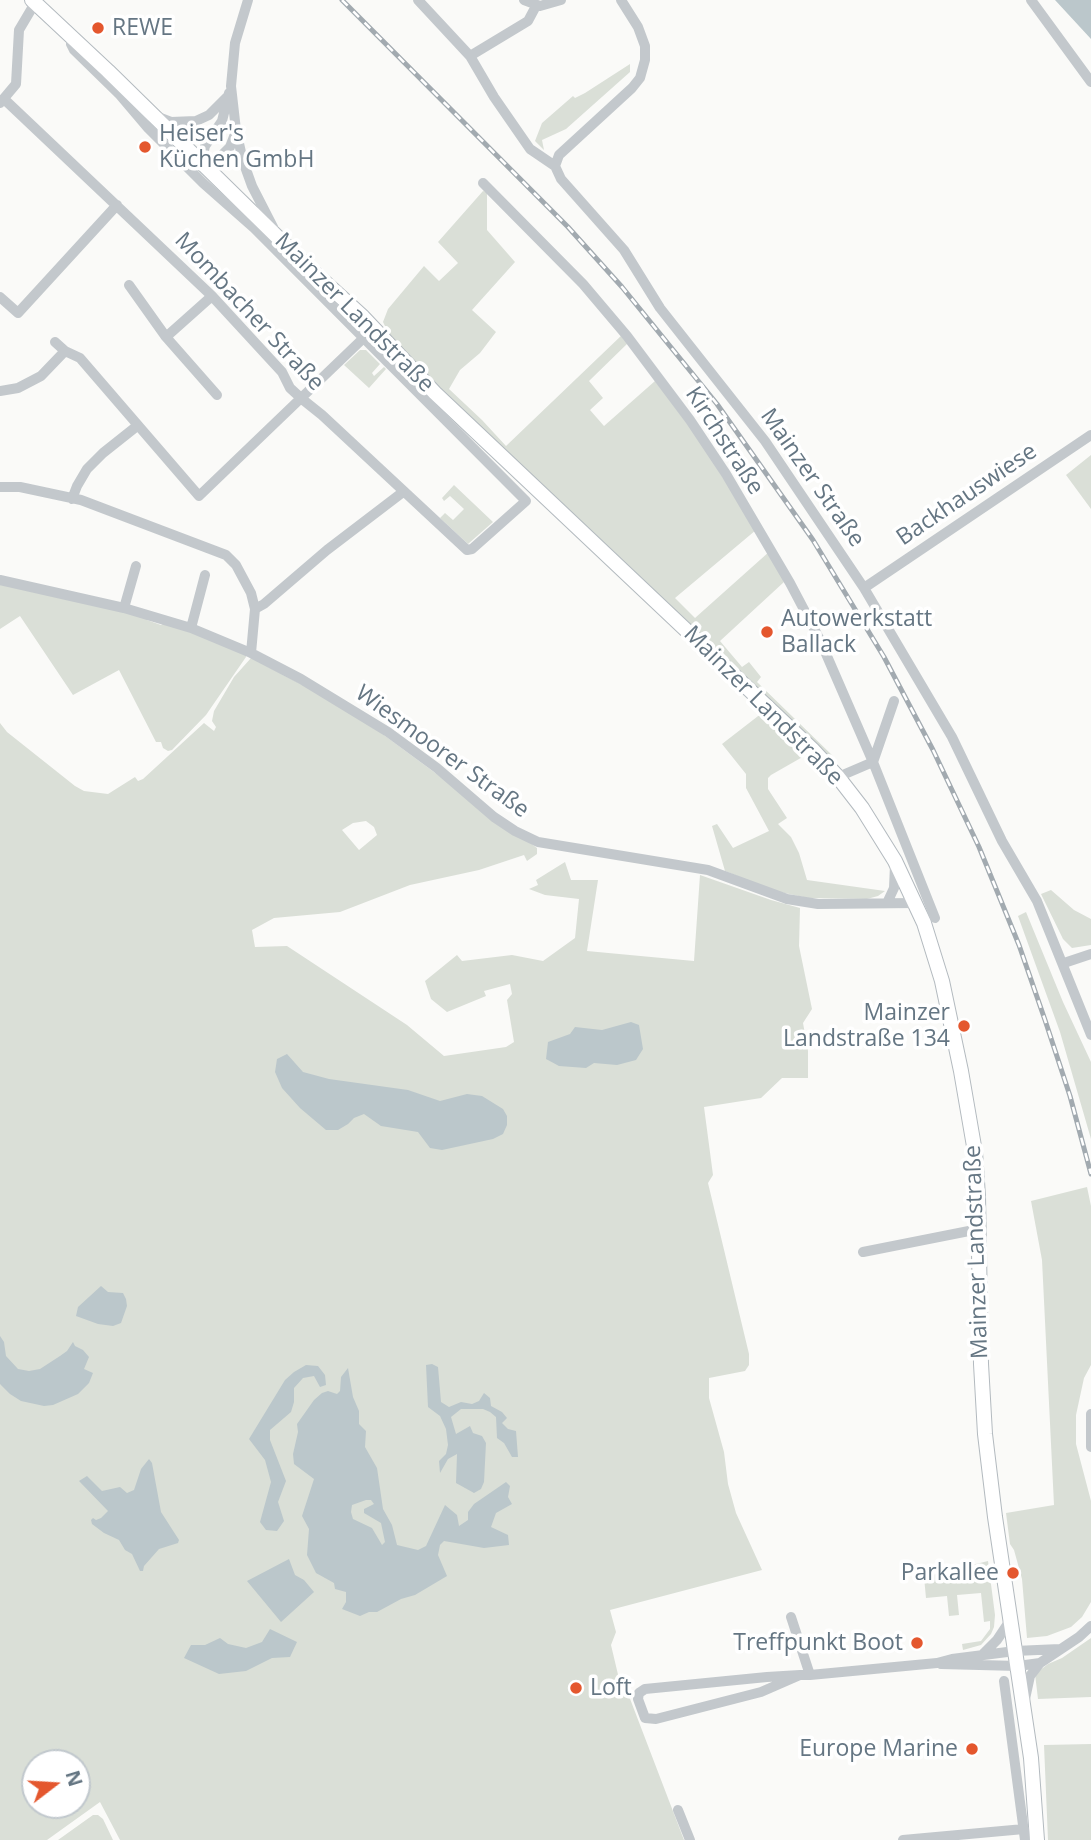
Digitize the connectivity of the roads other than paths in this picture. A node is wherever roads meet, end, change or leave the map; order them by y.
1 (248, 0) edge
2 (418, 0) edge
3 (524, 0) edge
4 (561, 0) edge
5 (621, 0) edge
6 (1031, 0) edge
7 (34, 1) edge
8 (536, 6) junction
9 (74, 38) junction
10 (470, 56) junction
11 (1091, 82) edge
12 (229, 91) junction
13 (2, 101) edge
14 (152, 114) junction
15 (236, 130) junction
16 (201, 164) junction
17 (555, 166) junction
18 (483, 183) dead end
19 (117, 205) junction
20 (280, 239) junction
21 (129, 285) dead end
22 (212, 296) junction
23 (0, 297) edge
24 (374, 328) junction
25 (166, 337) junction
26 (363, 339) junction
27 (55, 342) dead end
28 (65, 351) junction
29 (0, 391) edge
30 (216, 395) dead end
31 (302, 399) junction
32 (136, 426) junction
33 (1091, 435) edge
34 (0, 487) edge
35 (403, 492) junction
36 (72, 499) junction
37 (136, 566) dead end
38 (205, 575) dead end
39 (0, 580) edge
40 (864, 588) junction
41 (124, 608) junction
42 (255, 609) junction
43 (191, 628) junction
44 (251, 653) junction
45 (894, 701) dead end
46 (873, 762) junction
47 (838, 777) junction
48 (895, 861) junction
49 (915, 902) junction
50 (887, 903) junction
51 (935, 918) dead end
52 (1091, 954) edge
53 (1063, 963) junction
54 (1091, 1035) edge
55 (979, 1229) junction
56 (863, 1252) dead end
57 (1091, 1414) edge
58 (1091, 1447) edge
59 (792, 1617) dead end
60 (1011, 1619) junction
61 (1091, 1626) edge
62 (1060, 1649) junction
63 (1015, 1651) junction
64 (981, 1655) junction
65 (937, 1663) junction
66 (1040, 1663) junction
67 (1018, 1666) junction
68 (805, 1675) junction
69 (1004, 1681) dead end
70 (1023, 1707) junction
71 (678, 1810) dead end
72 (1024, 1835) edge
73 (690, 1840) edge
74 (903, 1840) edge
75 (1037, 1840) edge

1 - 12 street
2 - 10 street, Mainzer Straße
3 - 8 street
4 - 8 street
5 - 17 street
6 - 11 street
7 - 9 main road, Mainzer Landstraße
7 - 13 street
8 - 10 street
9 - 14 main road, Mainzer Landstraße
9 - 26 street
10 - 17 street, Mainzer Straße
12 - 14 street
12 - 15 street
12 - 16 street
13 - 19 street, Mombacher Straße
14 - 16 main road, Mainzer Landstraße
15 - 16 street
15 - 20 street
16 - 20 main road, Mainzer Landstraße
17 - 40 street, Mainzer Straße
18 - 46 street, Kirchstraße
19 - 22 street, Mombacher Straße
19 - 23 street
20 - 24 main road, Mainzer Landstraße
21 - 25 street
22 - 25 street
22 - 31 street, Mombacher Straße
24 - 26 street
24 - 47 main road, Mainzer Landstraße
25 - 30 street
26 - 31 street
26 - 35 street, Mombacher Straße
27 - 28 street
28 - 29 street
28 - 32 street
31 - 32 street
31 - 35 street, Mombacher Straße
32 - 36 street
33 - 40 street, Backhauswiese
34 - 36 street
35 - 42 street
36 - 42 street
37 - 41 street
38 - 43 street
39 - 41 street, Wiesmoorer Straße
40 - 53 street, Mainzer Straße
41 - 43 street, Wiesmoorer Straße
42 - 44 street
43 - 44 street, Wiesmoorer Straße
44 - 50 street, Wiesmoorer Straße
45 - 46 street
46 - 47 street
46 - 51 street, Kirchstraße
47 - 48 main road, Mainzer Landstraße
48 - 49 main road, Mainzer Landstraße
48 - 50 street
49 - 50 street, Wiesmoorer Straße
49 - 55 main road, Mainzer Landstraße
52 - 53 street
53 - 54 street, Mainzer Straße
55 - 56 street
55 - 60 main road, Mainzer Landstraße
57 - 58 street
59 - 68 street
60 - 63 main road, Mainzer Landstraße
60 - 64 street
61 - 62 street
62 - 63 street
62 - 66 street
63 - 64 street
63 - 67 main road, Mainzer Landstraße
64 - 65 street
65 - 67 street
65 - 68 street
66 - 67 street
66 - 70 street
67 - 70 main road, Mainzer Landstraße
68 - 68 street
69 - 72 street
70 - 75 main road, Mainzer Landstraße
71 - 73 street
72 - 74 street

